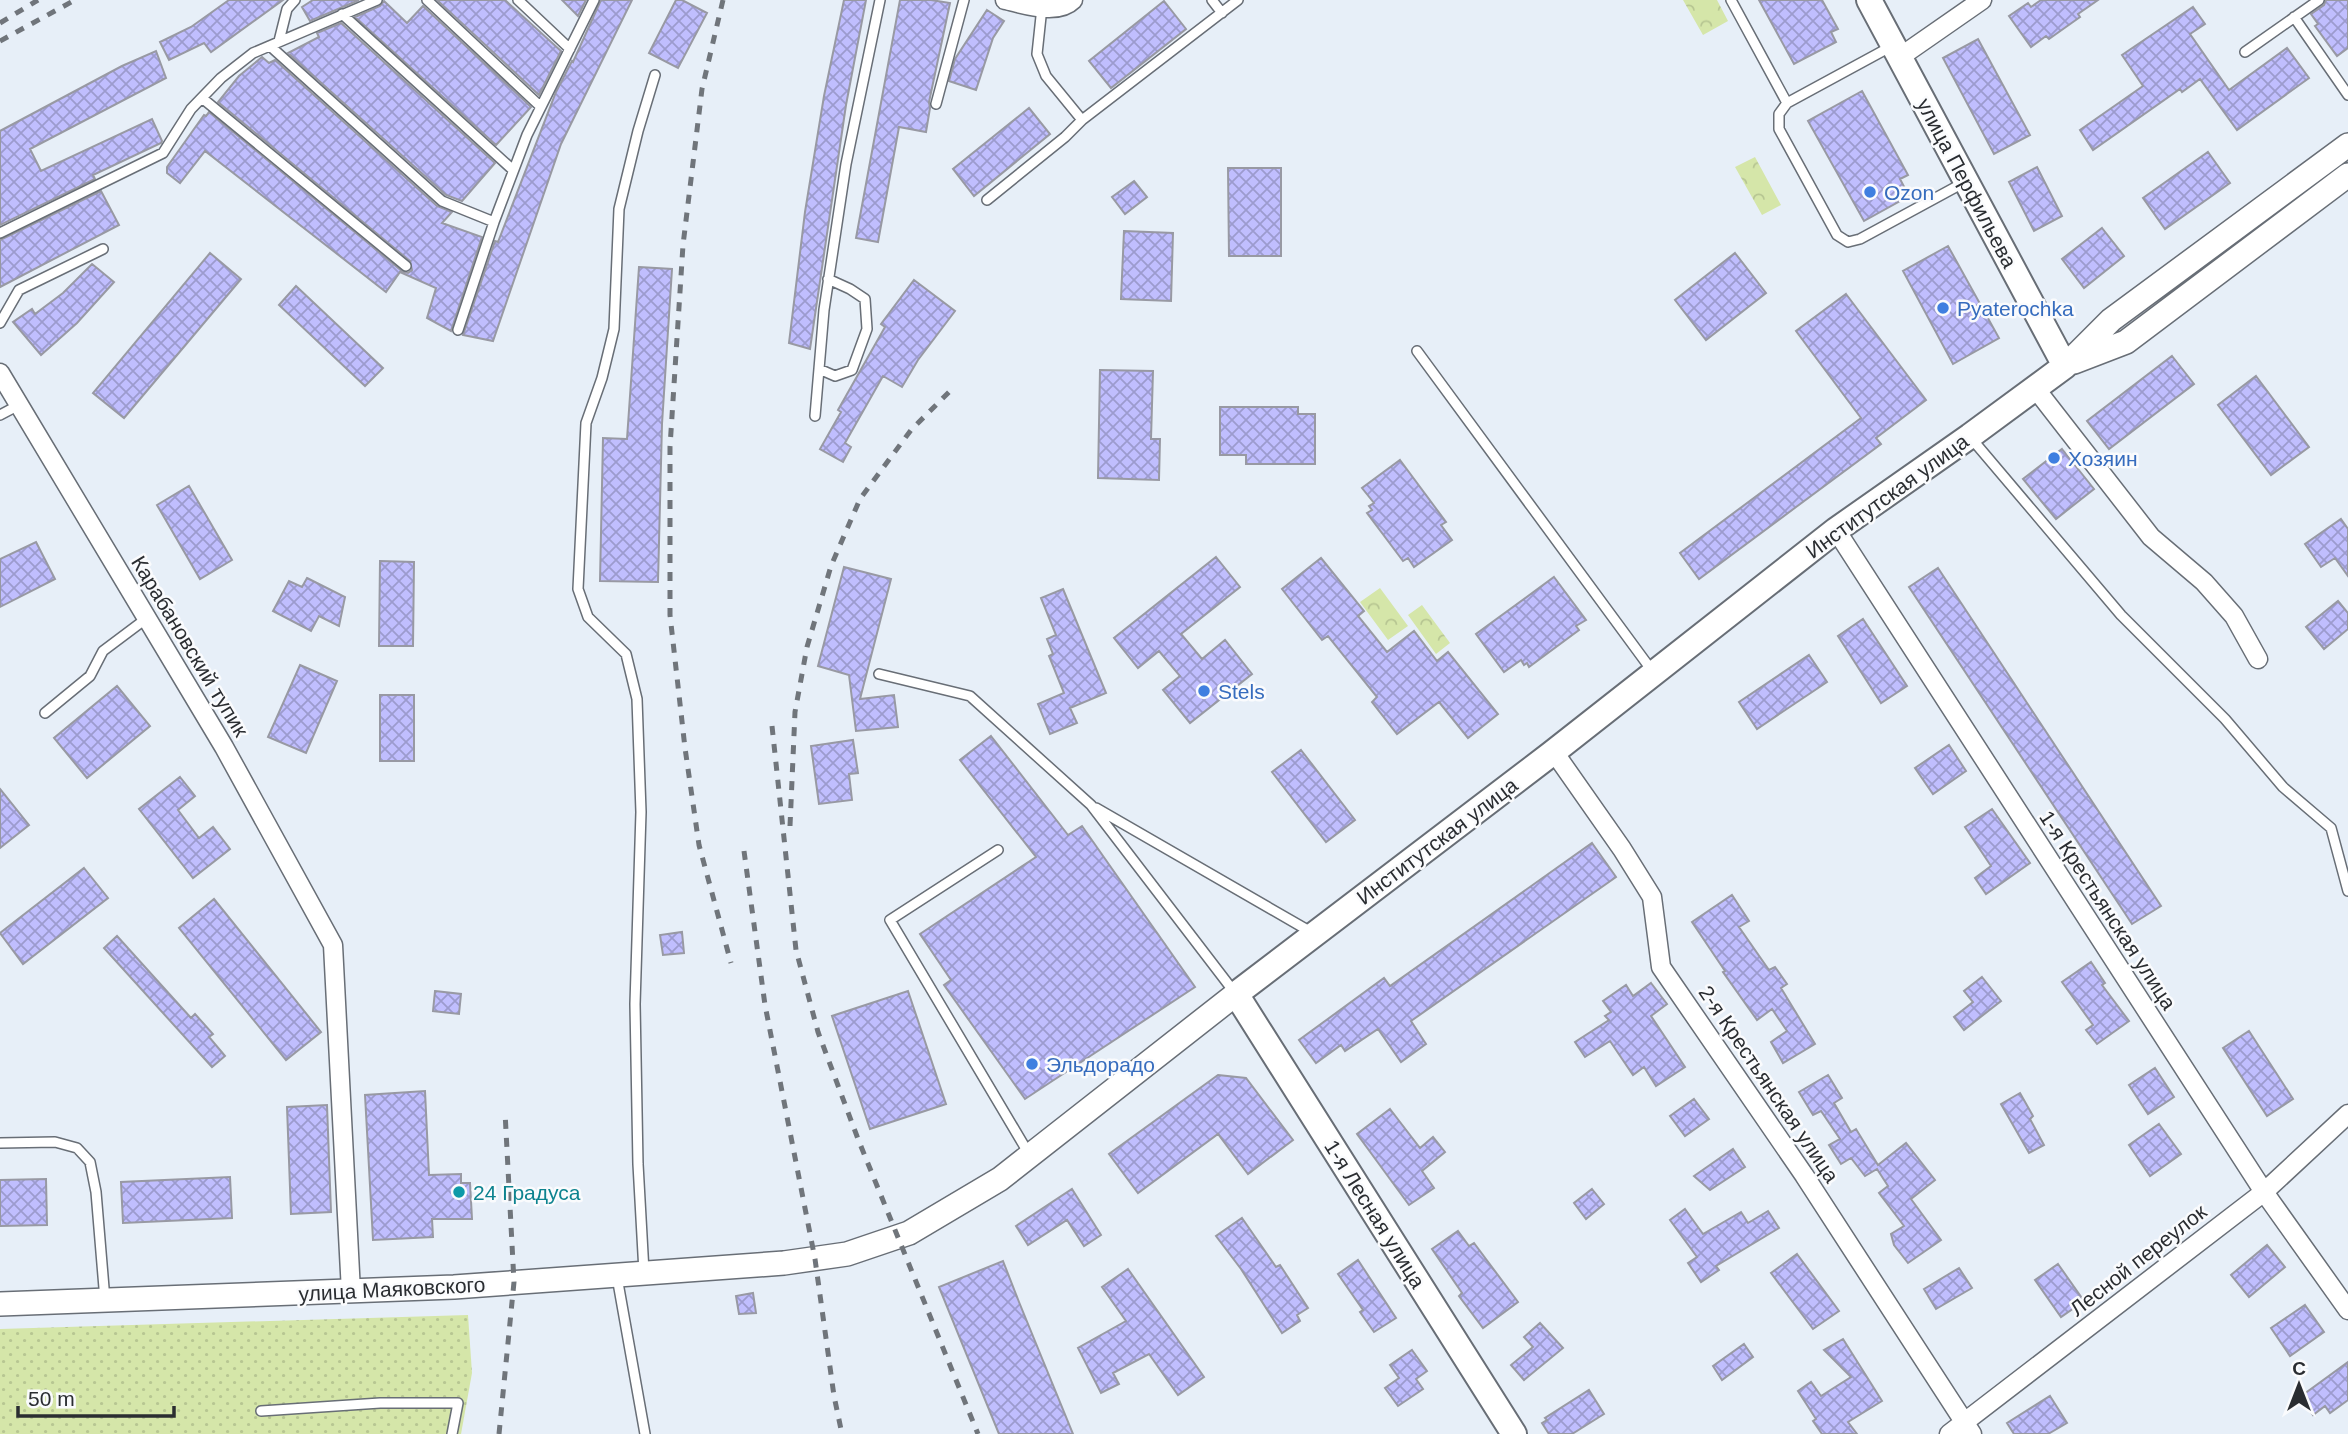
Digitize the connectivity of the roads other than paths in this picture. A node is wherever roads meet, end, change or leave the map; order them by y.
1 (295, 0) edge
2 (377, 0) edge
3 (427, 0) edge
4 (519, 0) edge
5 (594, 0) edge
6 (880, 0) edge
7 (964, 0) edge
8 (1005, 0) edge
9 (1073, 0) edge
10 (1212, 0) edge
11 (1238, 0) edge
12 (1731, 0) edge
13 (1869, 0) edge
14 (1982, 0) edge
15 (2319, 0) edge
16 (1042, 7) junction
17 (1222, 13) junction
18 (342, 14) junction
19 (2294, 18) junction
20 (274, 44) junction
21 (570, 49) junction
22 (1897, 51) junction
23 (2245, 52) dead end
24 (655, 75) dead end
25 (2348, 95) edge
26 (202, 98) junction
27 (1787, 103) junction
28 (936, 104) dead end
29 (541, 107) junction
30 (1082, 120) junction
31 (2348, 145) edge
32 (513, 170) junction
33 (2348, 175) edge
34 (1966, 182) junction
35 (987, 200) dead end
36 (494, 222) junction
37 (0, 233) edge
38 (103, 249) dead end
39 (406, 267) dead end
40 (828, 279) junction
41 (0, 323) edge
42 (458, 330) dead end
43 (1417, 351) dead end
44 (2065, 366) junction
45 (819, 369) junction
46 (0, 373) edge
47 (2035, 388) junction
48 (19, 405) junction
49 (0, 415) edge
50 (815, 416) dead end
51 (1970, 436) junction
52 (1836, 530) junction
53 (147, 618) junction
54 (2258, 659) dead end
55 (1654, 673) junction
56 (879, 674) dead end
57 (45, 713) dead end
58 (1553, 752) junction
59 (1091, 805) junction
60 (998, 850) dead end
61 (2348, 891) edge
62 (1315, 934) junction
63 (1236, 994) junction
64 (2348, 1114) edge
65 (0, 1143) edge
66 (1030, 1156) junction
67 (2264, 1192) junction
68 (784, 1262) joint
69 (644, 1273) junction
70 (617, 1275) junction
71 (351, 1292) junction
72 (104, 1300) junction
73 (0, 1304) edge
74 (2348, 1310) edge
75 (261, 1411) dead end
76 (1968, 1428) edge
77 (452, 1434) edge
78 (645, 1434) edge
79 (1514, 1434) edge
80 (1949, 1434) edge

1 - 20 lane
2 - 18 lane
3 - 29 lane
4 - 21 lane
5 - 21 lane
6 - 40 lane
7 - 28 lane
8 - 16 street
9 - 16 street
10 - 17 lane
11 - 17 lane
12 - 27 lane
13 - 22 main road, улица Перфильева
14 - 22 street
15 - 19 lane
16 - 30 lane
17 - 30 lane
18 - 20 lane
18 - 32 lane
19 - 23 lane
19 - 25 lane
20 - 26 lane
20 - 36 lane
21 - 29 lane
22 - 27 lane
22 - 34 main road, улица Перфильева
24 - 69 lane
26 - 37 lane
26 - 39 lane
27 - 34 lane
29 - 32 lane
30 - 35 lane
31 - 44 street, Институтская улица
32 - 36 lane
33 - 44 street, Институтская улица
34 - 44 main road, улица Перфильева
36 - 42 lane
38 - 41 lane
40 - 45 lane
40 - 45 lane
43 - 55 lane
44 - 47 main road, Институтская улица
45 - 50 lane
46 - 48 street, Карабановский тупик
47 - 51 main road, Институтская улица
47 - 54 street
48 - 49 lane
48 - 53 street, Карабановский тупик
51 - 52 main road, Институтская улица
51 - 61 lane
52 - 55 main road, Институтская улица
52 - 67 street, 1-я Крестьянская улица
53 - 57 lane
53 - 71 street, Карабановский тупик
55 - 58 main road, Институтская улица
56 - 59 lane
58 - 62 main road, Институтская улица
58 - 76 street, 2-я Крестьянская улица
59 - 62 lane
59 - 63 lane
60 - 66 lane
62 - 63 main road, Институтская улица
63 - 66 street, Институтская улица
63 - 79 main road, 1-я Лесная улица
64 - 67 street, Лесной переулок
65 - 72 lane
66 - 68 street, Институтская улица
67 - 74 street, 1-я Крестьянская улица
67 - 76 street, Лесной переулок
68 - 69 street, улица Маяковского
69 - 70 street, улица Маяковского
70 - 71 street, улица Маяковского
70 - 78 lane
71 - 72 street, улица Маяковского
72 - 73 street, улица Маяковского
75 - 77 lane
76 - 80 street, Лесной переулок

